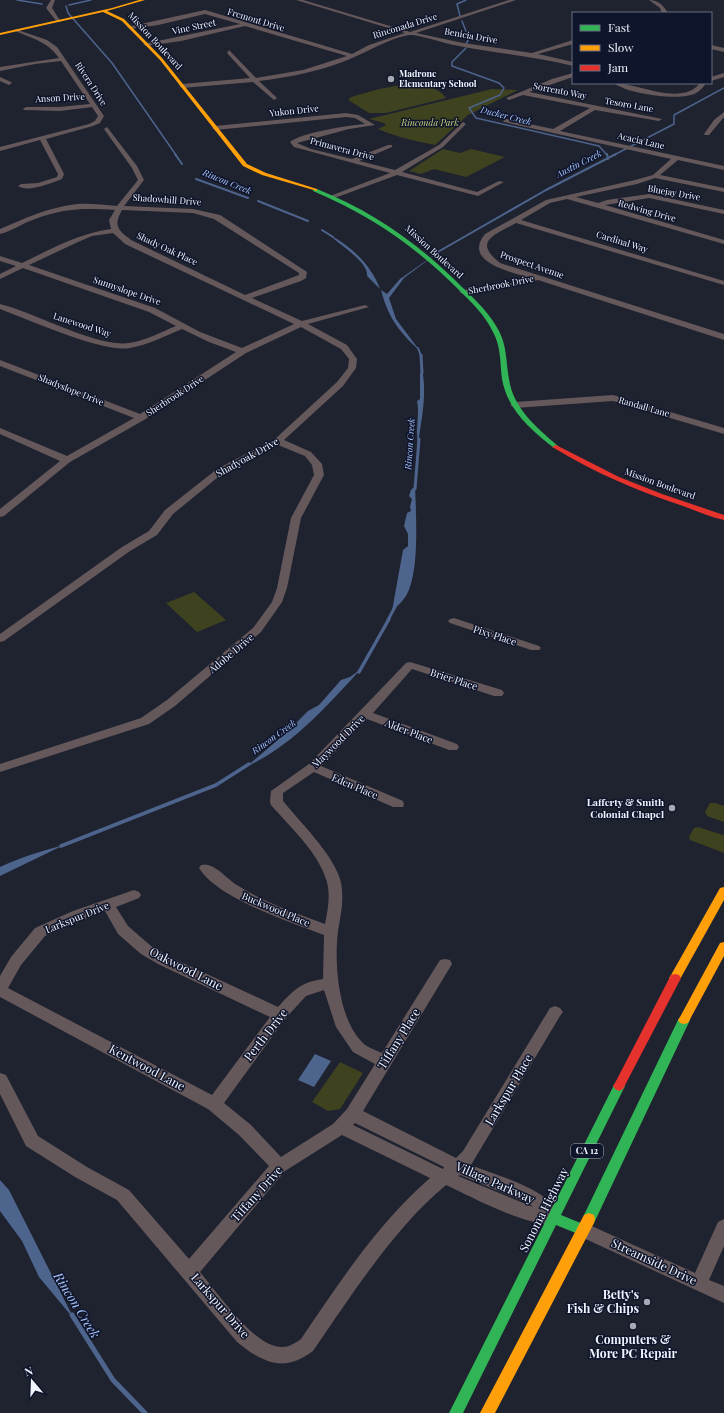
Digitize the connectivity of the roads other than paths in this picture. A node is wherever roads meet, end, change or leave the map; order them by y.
1 (142, 0) edge
2 (298, 0) edge
3 (514, 0) edge
4 (651, 0) edge
5 (51, 3) edge
6 (103, 11) junction
7 (664, 12) edge
8 (63, 20) junction
9 (244, 25) junction
10 (130, 27) junction
11 (17, 30) junction
12 (411, 32) junction
13 (0, 34) edge
14 (572, 42) edge
15 (146, 44) junction
16 (712, 47) edge
17 (724, 50) edge
18 (229, 52) dead end
19 (533, 55) junction
20 (353, 56) junction
21 (64, 59) junction
22 (572, 64) edge
23 (0, 69) edge
24 (572, 75) edge
25 (724, 75) edge
26 (0, 79) edge
27 (254, 79) junction
28 (712, 79) edge
29 (9, 83) dead end
30 (621, 84) edge
31 (702, 84) edge
32 (182, 86) junction
33 (523, 92) junction
34 (274, 98) dead end
35 (509, 98) dead end
36 (95, 105) junction
37 (594, 108) junction
38 (26, 109) dead end
39 (724, 114) edge
40 (659, 120) dead end
41 (506, 121) dead end
42 (463, 124) dead end
43 (372, 125) joint
44 (215, 128) junction
45 (107, 129) dead end
46 (554, 131) junction
47 (707, 134) dead end
48 (42, 138) junction
49 (390, 146) dead end
50 (0, 149) edge
51 (675, 158) junction
52 (354, 161) junction
53 (724, 168) edge
54 (396, 173) junction
55 (655, 176) junction
56 (501, 182) dead end
57 (21, 186) dead end
58 (724, 190) edge
59 (332, 196) junction
60 (566, 196) junction
61 (597, 206) junction
62 (120, 207) junction
63 (724, 212) edge
64 (514, 220) junction
65 (115, 231) junction
66 (0, 232) edge
67 (724, 242) edge
68 (0, 258) edge
69 (25, 266) junction
70 (0, 277) edge
71 (538, 278) junction
72 (724, 283) edge
73 (463, 292) junction
74 (246, 297) junction
75 (0, 306) edge
76 (365, 307) dead end
77 (301, 324) junction
78 (182, 326) junction
79 (724, 337) edge
80 (243, 351) junction
81 (0, 363) edge
82 (515, 405) junction
83 (141, 418) junction
84 (0, 431) edge
85 (724, 431) edge
86 (278, 441) junction
87 (67, 460) junction
88 (3, 510) edge
89 (724, 518) edge
90 (454, 621) dead end
91 (0, 639) edge
92 (535, 648) dead end
93 (410, 665) joint
94 (498, 693) dead end
95 (365, 714) junction
96 (453, 747) dead end
97 (313, 767) junction
98 (0, 768) edge
99 (398, 804) dead end
100 (206, 868) dead end
101 (724, 891) edge
102 (134, 895) dead end
103 (108, 904) junction
104 (331, 932) junction
105 (724, 946) edge
106 (445, 964) dead end
107 (330, 984) junction
108 (0, 989) edge
109 (555, 1012) dead end
110 (280, 1015) junction
111 (385, 1062) junction
112 (0, 1080) edge
113 (214, 1104) junction
114 (353, 1114) junction
115 (341, 1127) junction
116 (279, 1166) junction
117 (459, 1166) junction
118 (444, 1177) junction
119 (554, 1218) junction
120 (724, 1227) edge
121 (583, 1230) junction
122 (190, 1271) junction
123 (699, 1283) junction
124 (724, 1295) edge
125 (456, 1413) edge
126 (488, 1413) edge

1 - 6 main road
2 - 12 street, Benicia Drive
3 - 12 street, Rinconada Drive
4 - 7 street
5 - 8 street
6 - 8 main road
6 - 10 main road, Mission Boulevard
8 - 11 main road
9 - 10 street, Fremont Drive
9 - 15 street, Vine Street
9 - 20 street, Fremont Drive
10 - 15 main road, Mission Boulevard
11 - 13 main road
11 - 21 street, Rivera Drive
12 - 19 street, Benicia Drive
12 - 20 street, Rinconada Drive
14 - 19 street
15 - 32 main road, Mission Boulevard
16 - 17 street
18 - 27 street
19 - 22 street, Benicia Drive
20 - 27 street, Rinconada Drive
21 - 23 street
21 - 36 street, Rivera Drive
24 - 33 street
25 - 28 street
26 - 29 street
27 - 32 street, Rinconada Drive
27 - 34 street
30 - 31 street
32 - 44 main road, Mission Boulevard
33 - 35 street
33 - 37 street, Sorrento Way
36 - 38 street, Anson Drive
36 - 48 street, Rivera Drive
37 - 40 street, Tesoro Lane
37 - 46 street, Sorrento Way
39 - 47 street
41 - 46 street, Acacia Lane
42 - 54 street
43 - 44 street, Yukon Drive
43 - 52 street, Primavera Drive
44 - 59 main road, Mission Boulevard
45 - 62 street
46 - 51 street, Acacia Lane
48 - 50 street, Rivera Drive
48 - 57 street
49 - 52 street
51 - 53 street, Acacia Lane
51 - 55 street, Prospect Avenue
52 - 54 street, Primavera Drive
54 - 56 street, Primavera Drive
54 - 59 street
55 - 58 street
55 - 60 street, Prospect Avenue
59 - 73 main road, Mission Boulevard
60 - 61 street, Redwing Drive
60 - 64 street, Prospect Avenue
61 - 63 street, Bluejay Drive
61 - 67 street, Redwing Drive
62 - 65 street
62 - 66 street, Shadowhill Drive
62 - 74 street, Shadowhill Drive
64 - 71 street, Prospect Avenue
64 - 72 street, Cardinal Way
65 - 69 street
65 - 74 street, Shady Oak Place
68 - 69 street, Sunnyslope Drive
69 - 70 street
69 - 78 street, Sunnyslope Drive
71 - 73 street, Sherbrook Drive
71 - 79 street, Prospect Avenue
73 - 82 main road, Mission Boulevard
74 - 77 street, Shady Oak Place
75 - 78 street, Lanewood Way
76 - 77 street, Sherbrook Drive
77 - 80 street, Sherbrook Drive
77 - 86 street, Shadyoak Drive
78 - 80 street, Sunnyslope Drive
80 - 83 street, Sherbrook Drive
81 - 83 street, Shadyslope Drive
82 - 85 street, Randall Lane
82 - 89 main road, Mission Boulevard
83 - 87 street, Sherbrook Drive
84 - 87 street
86 - 91 street, Shadyoak Drive
86 - 98 street, Adobe Drive
87 - 88 street, Sherbrook Drive
90 - 92 street, Pixy Place
93 - 94 street, Brier Place
93 - 95 street, Maywood Drive
95 - 96 street, Alder Place
95 - 97 street, Maywood Drive
97 - 99 street, Eden Place
97 - 104 street, Maywood Drive
100 - 104 street, Buckwood Place
101 - 119 main road, Sonoma Highway / CA 12
102 - 103 street, Larkspur Drive
103 - 108 street, Larkspur Drive
103 - 110 street, Oakwood Lane
104 - 107 street, Maywood Drive
105 - 121 main road, CA 12
106 - 111 street, Tiffany Place
107 - 110 street, Perth Drive
107 - 111 street, Maywood Drive
108 - 113 street, Kentwood Lane
109 - 117 street, Larkspur Place
110 - 113 street, Perth Drive
111 - 114 street, Tiffany Place
112 - 122 street, Larkspur Drive
113 - 116 street, Kentwood Lane
114 - 115 street, Tiffany Drive
114 - 117 street, Village Parkway
115 - 116 street, Tiffany Drive
115 - 118 street, Village Parkway
116 - 122 street, Tiffany Drive
117 - 118 street, Larkspur Drive
117 - 119 street, Village Parkway
118 - 119 street, Village Parkway
118 - 122 street, Larkspur Drive
119 - 121 main road
119 - 125 main road, Sonoma Highway / CA 12
120 - 123 street
121 - 123 street, Streamside Drive
121 - 126 main road, CA 12
123 - 124 street, Streamside Drive

